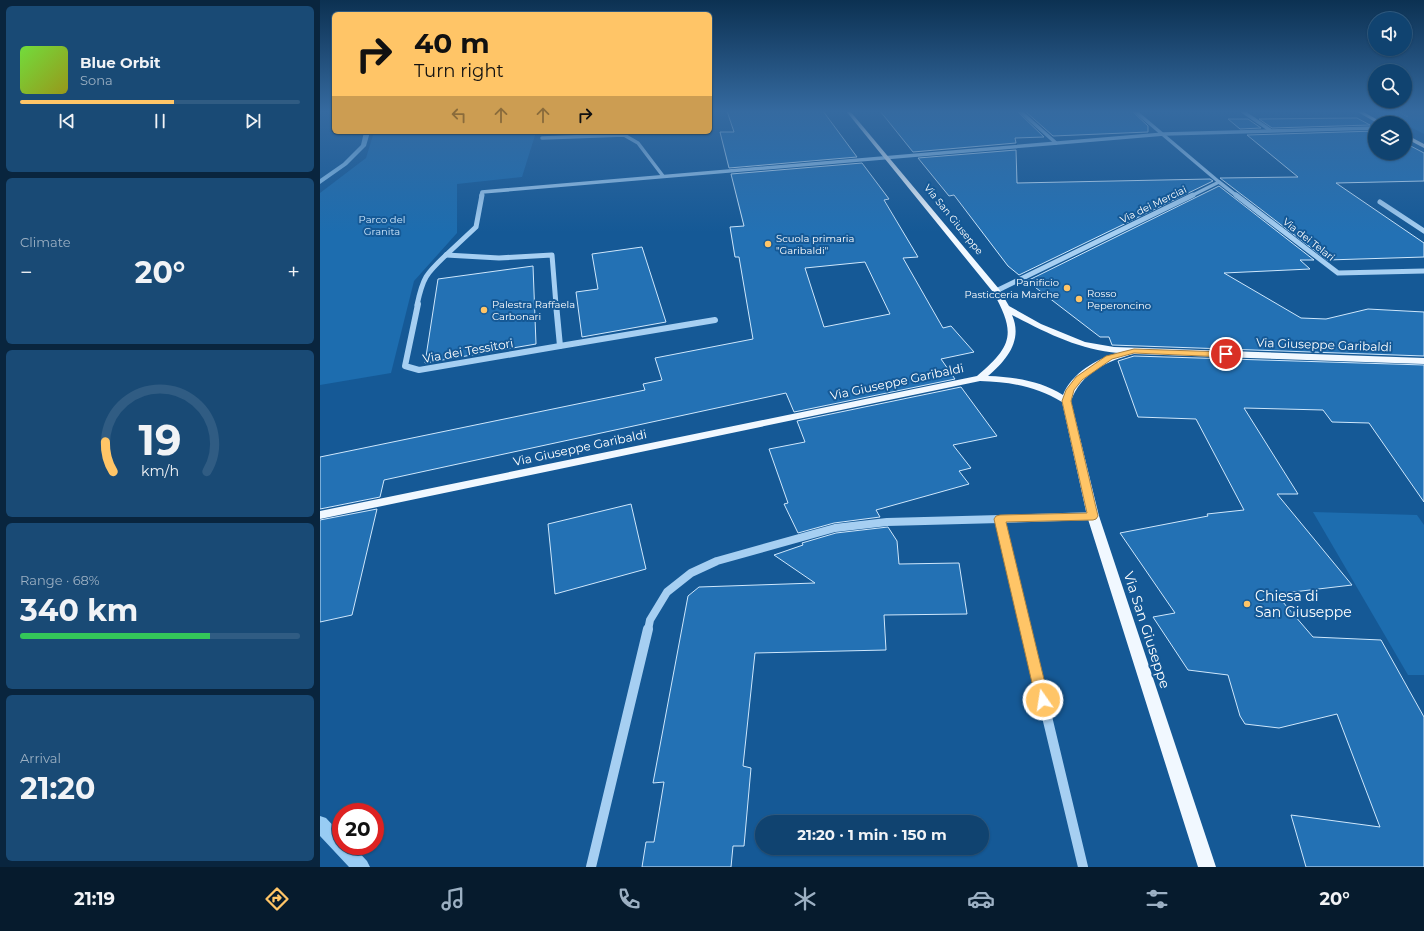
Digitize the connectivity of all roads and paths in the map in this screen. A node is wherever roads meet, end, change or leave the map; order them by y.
1 (644, 151) edge
2 (882, 151) edge
3 (961, 151) edge
4 (1184, 151) edge
5 (887, 158) junction
6 (663, 176) junction
7 (1220, 182) junction
8 (1380, 202) dead end
9 (1424, 231) edge
10 (446, 255) junction
11 (1424, 271) edge
12 (996, 291) junction
13 (1006, 308) junction
14 (714, 320) dead end
15 (560, 346) junction
16 (1134, 351) junction
17 (1424, 361) edge
18 (980, 378) junction
19 (1066, 401) junction
20 (320, 515) edge
21 (1093, 516) junction
22 (1000, 519) junction
23 (591, 867) edge
24 (1083, 867) edge
25 (1201, 867) edge
26 (1207, 867) edge

1 - 6 street
2 - 5 main road, Via San Giuseppe
3 - 5 street, Via dei Tessitori
4 - 7 street
5 - 6 street, Via dei Tessitori
5 - 12 main road, Via San Giuseppe
6 - 10 street, Via dei Tessitori
7 - 11 street, Via dei Telari
7 - 12 street, Via dei Merciai
8 - 9 street
10 - 15 street
10 - 15 street, Via dei Tessitori
12 - 13 main road, Via San Giuseppe
13 - 16 main road, Via Giuseppe Garibaldi
13 - 18 main road, Via Giuseppe Garibaldi
14 - 15 street, Via dei Tessitori
16 - 17 main road, Via Giuseppe Garibaldi
16 - 19 main road
18 - 19 main road
18 - 20 main road, Via Giuseppe Garibaldi
19 - 21 main road, Via San Giuseppe
21 - 22 street
21 - 26 main road, Via San Giuseppe
22 - 23 street
22 - 24 street
25 - 26 street

